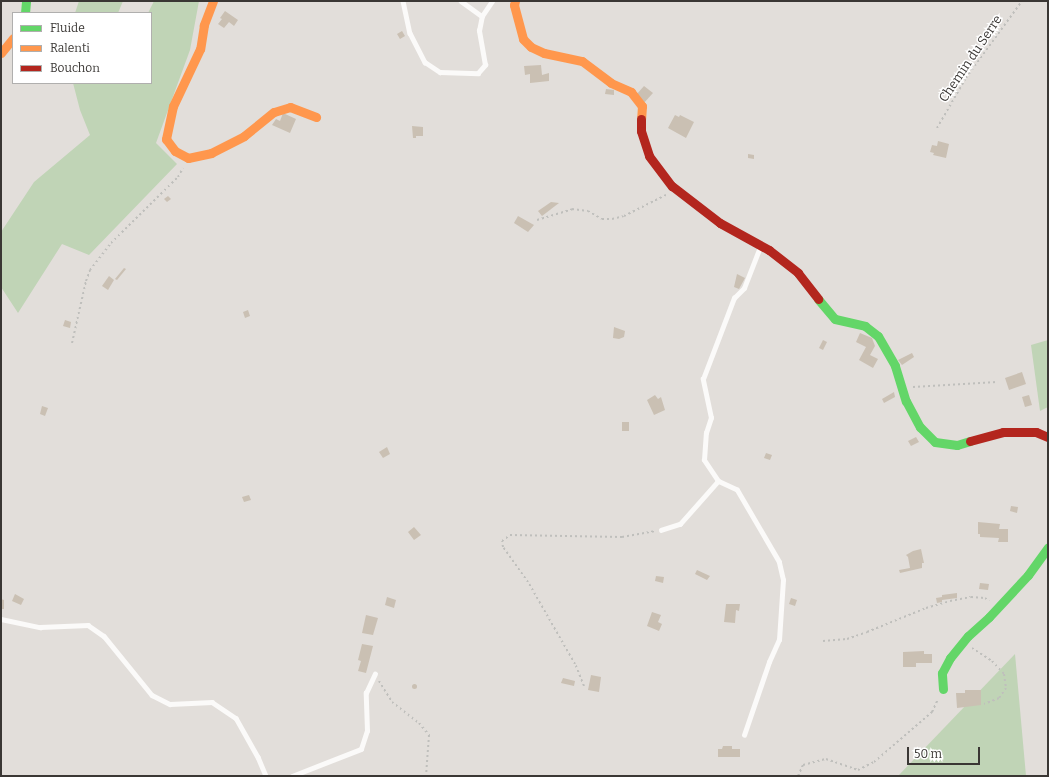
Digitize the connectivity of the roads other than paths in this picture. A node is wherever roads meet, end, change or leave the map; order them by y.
1 (26, 1) edge
2 (213, 1) edge
3 (403, 1) edge
4 (461, 1) edge
5 (492, 1) edge
6 (515, 1) edge
7 (25, 12) edge
8 (482, 16) junction
9 (12, 39) edge
10 (1, 53) edge
11 (316, 117) dead end
12 (761, 246) junction
13 (1048, 438) edge
14 (718, 482) junction
15 (661, 530) road end
16 (1048, 547) edge
17 (1, 619) edge
18 (375, 674) road end
19 (944, 689) road end
20 (744, 735) dead end
21 (266, 776) edge
22 (292, 776) edge

1 - 7 street
2 - 11 street
3 - 8 lane
4 - 8 lane
5 - 8 lane
6 - 12 street
9 - 10 street
12 - 13 street
12 - 14 lane
14 - 15 lane
14 - 20 lane
16 - 19 street
17 - 21 lane
18 - 22 lane

